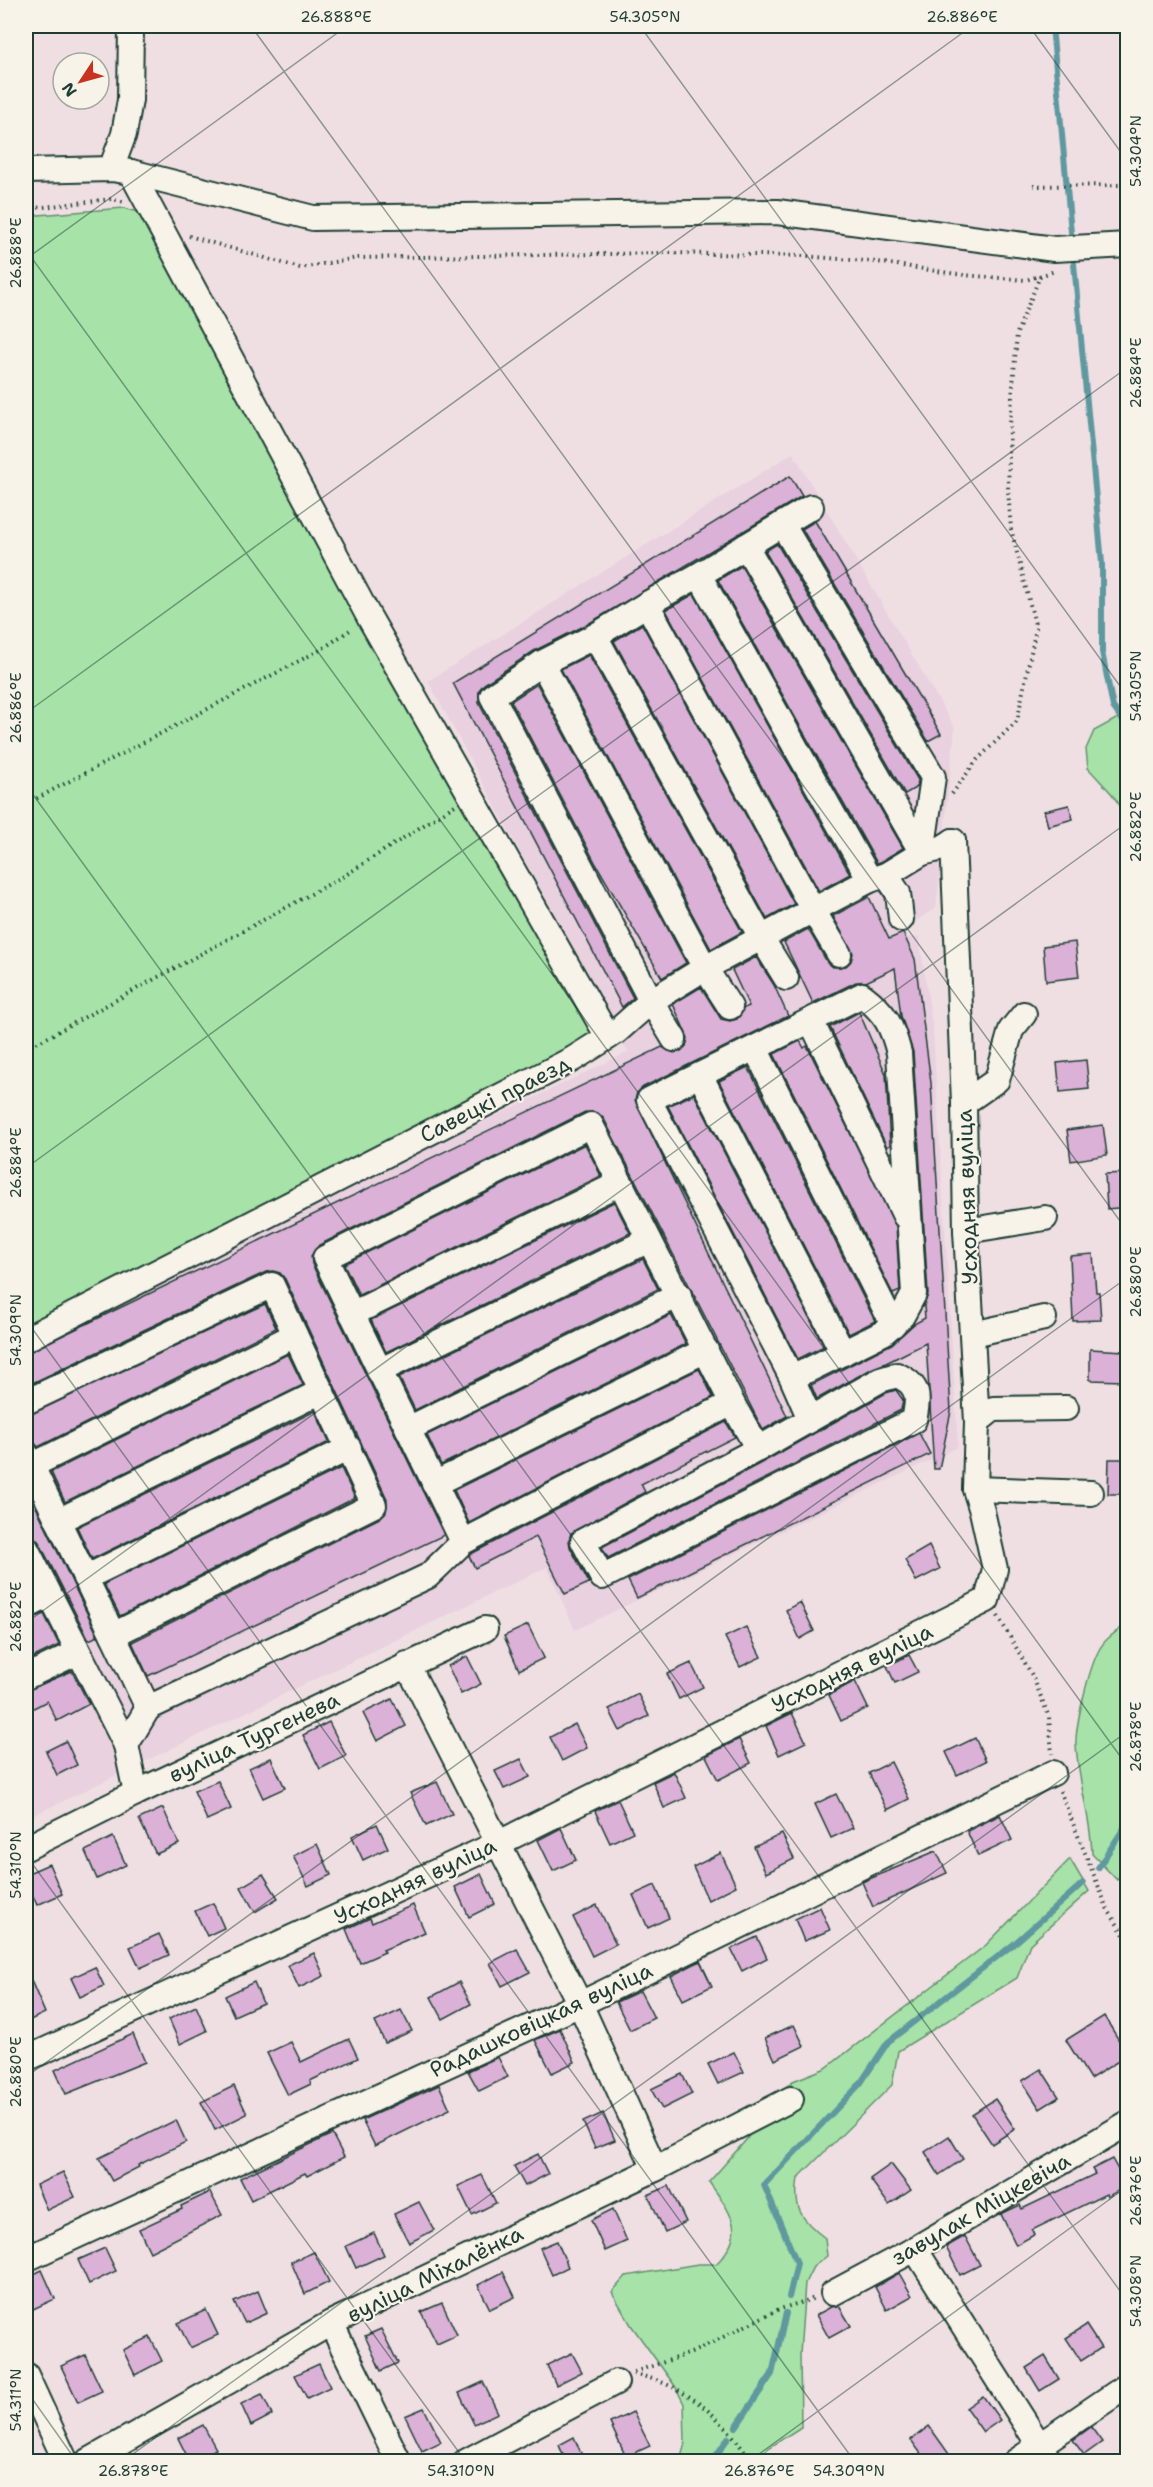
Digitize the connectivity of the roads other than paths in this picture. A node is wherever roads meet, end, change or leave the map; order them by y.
1 (131, 26) edge
2 (26, 171) edge
3 (121, 171) junction
4 (1128, 245) edge
5 (811, 507) dead end
6 (782, 524) junction
7 (746, 546) junction
8 (699, 575) junction
9 (646, 604) junction
10 (595, 636) junction
11 (542, 663) junction
12 (953, 841) joint
13 (922, 853) junction
14 (878, 877) junction
15 (813, 910) junction
16 (902, 920) dead end
17 (762, 939) junction
18 (839, 954) dead end
19 (705, 968) junction
20 (786, 978) dead end
21 (651, 1001) junction
22 (730, 1007) dead end
23 (1024, 1014) dead end
24 (811, 1021) junction
25 (608, 1037) junction
26 (674, 1039) dead end
27 (754, 1048) junction
28 (700, 1075) junction
29 (964, 1103) junction
30 (620, 1183) junction
31 (1045, 1218) dead end
32 (910, 1227) junction
33 (966, 1231) junction
34 (649, 1240) junction
35 (679, 1295) junction
36 (352, 1314) junction
37 (1044, 1318) dead end
38 (894, 1325) junction
39 (973, 1334) junction
40 (295, 1335) junction
41 (26, 1340) edge
42 (706, 1350) junction
43 (843, 1353) junction
44 (379, 1371) junction
45 (792, 1378) junction
46 (322, 1391) junction
47 (26, 1402) edge
48 (732, 1403) junction
49 (1066, 1408) dead end
50 (810, 1419) junction
51 (977, 1422) junction
52 (408, 1429) junction
53 (349, 1448) junction
54 (758, 1449) junction
55 (28, 1460) edge
56 (434, 1484) junction
57 (975, 1489) junction
58 (1091, 1493) dead end
59 (58, 1521) junction
60 (463, 1542) junction
61 (26, 1548) edge
62 (85, 1578) junction
63 (50, 1595) junction
64 (26, 1607) edge
65 (485, 1629) dead end
66 (112, 1635) junction
67 (78, 1652) junction
68 (408, 1664) junction
69 (26, 1677) edge
70 (148, 1708) junction
71 (126, 1745) junction
72 (1053, 1773) dead end
73 (136, 1793) junction
74 (499, 1844) junction
75 (26, 1848) edge
76 (580, 2004) junction
77 (26, 2059) edge
78 (791, 2099) dead end
79 (1128, 2124) edge
80 (655, 2169) junction
81 (915, 2249) junction
82 (26, 2259) edge
83 (833, 2294) road end
84 (332, 2323) junction
85 (26, 2375) edge
86 (624, 2377) road end
87 (1128, 2385) edge
88 (1044, 2454) edge
89 (66, 2462) edge
90 (87, 2462) edge
91 (399, 2462) edge
92 (465, 2462) edge
93 (1015, 2462) edge

1 - 3 street
2 - 3 street
3 - 4 street
3 - 25 street
5 - 6 street
6 - 7 street
6 - 13 street
7 - 8 street
7 - 13 street
8 - 9 street
8 - 14 street
9 - 10 street
9 - 15 street
10 - 11 street
10 - 17 street
11 - 19 street
11 - 21 street
12 - 13 street, Савецкі праезд
12 - 29 street, Усходняя вуліца
13 - 14 street, Савецкі праезд
14 - 15 street, Савецкі праезд
14 - 16 street
15 - 17 street, Савецкі праезд
15 - 18 street
17 - 19 street, Савецкі праезд
17 - 20 street
19 - 21 street, Савецкі праезд
19 - 22 street
21 - 25 street, Савецкі праезд
21 - 26 street
23 - 29 street
24 - 27 street
24 - 32 street
24 - 32 street
25 - 41 street, Савецкі праезд
27 - 28 street
27 - 38 street
28 - 43 street
28 - 45 street
29 - 33 street, Усходняя вуліца
30 - 34 street
30 - 36 street
30 - 36 street
31 - 33 street
32 - 38 street
33 - 39 street, Усходняя вуліца
34 - 35 street
34 - 44 street
35 - 42 street
35 - 52 street
36 - 44 street
37 - 39 street
38 - 43 street
39 - 51 street, Усходняя вуліца
40 - 46 street
40 - 47 street
40 - 55 street
42 - 48 street
42 - 56 street
43 - 45 street
44 - 52 street
45 - 50 street
46 - 53 street
46 - 59 street
48 - 54 street
48 - 60 street
49 - 51 street
50 - 54 street
50 - 54 street
51 - 57 street, Усходняя вуліца
52 - 56 street
53 - 62 street
53 - 66 street
55 - 59 street
56 - 60 street
57 - 58 street
57 - 74 street, Усходняя вуліца
59 - 62 street
60 - 70 street
61 - 63 street
62 - 66 street
63 - 64 street
63 - 67 street
65 - 68 street, вуліца Тургенева
66 - 70 street
67 - 69 street
67 - 71 street
68 - 73 street, вуліца Тургенева
68 - 74 street
70 - 71 street
71 - 73 street
72 - 76 street, Радашковіцкая вуліца
73 - 75 street, вуліца Тургенева
74 - 76 street
74 - 77 street, Усходняя вуліца
76 - 80 street
76 - 82 street, Радашковіцкая вуліца
78 - 80 street, вуліца Міхалёнка
79 - 81 street, завулак Міцкевіча
80 - 84 street, вуліца Міхалёнка
81 - 83 street, завулак Міцкевіча
81 - 88 street
84 - 90 street, вуліца Міхалёнка
84 - 91 street
85 - 89 street
86 - 92 street
87 - 88 street
88 - 93 street

